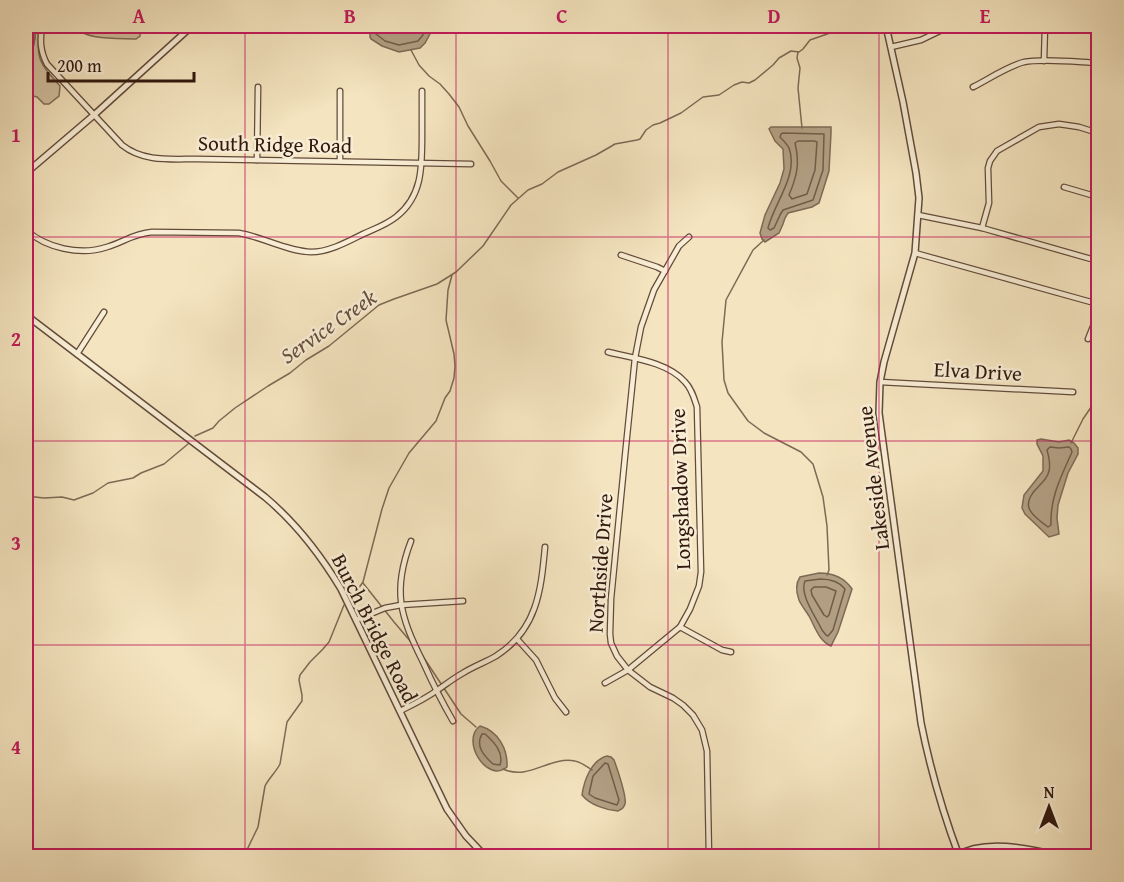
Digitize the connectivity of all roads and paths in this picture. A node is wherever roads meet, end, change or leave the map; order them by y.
1 (42, 26) edge
2 (192, 26) edge
3 (886, 26) edge
4 (950, 26) edge
5 (1045, 26) edge
6 (891, 47) junction
7 (1044, 61) junction
8 (1098, 63) edge
9 (258, 87) dead end
10 (973, 87) dead end
11 (340, 91) dead end
12 (422, 91) dead end
13 (94, 116) junction
14 (1098, 133) edge
15 (257, 160) junction
16 (340, 161) junction
17 (422, 163) junction
18 (471, 164) dead end
19 (26, 173) edge
20 (1064, 187) dead end
21 (1098, 197) edge
22 (918, 215) junction
23 (982, 228) junction
24 (26, 230) edge
25 (688, 237) dead end
26 (915, 253) junction
27 (621, 255) dead end
28 (1098, 261) edge
29 (665, 271) junction
30 (1098, 304) edge
31 (104, 312) dead end
32 (1098, 314) edge
33 (26, 315) edge
34 (31, 320) junction
35 (26, 327) edge
36 (1088, 339) dead end
37 (608, 352) dead end
38 (77, 354) junction
39 (635, 358) junction
40 (880, 382) junction
41 (1073, 392) dead end
42 (411, 541) dead end
43 (545, 547) dead end
44 (463, 601) dead end
45 (401, 605) junction
46 (356, 620) junction
47 (680, 627) junction
48 (517, 639) junction
49 (731, 652) dead end
50 (628, 670) junction
51 (604, 683) dead end
52 (436, 691) junction
53 (400, 711) junction
54 (566, 712) dead end
55 (453, 721) dead end
56 (485, 856) edge
57 (710, 856) edge
58 (957, 856) edge
59 (1061, 856) edge

1 - 13 street, South Ridge Road
2 - 13 street
3 - 6 street, Lakeside Avenue
4 - 6 street
5 - 7 street
6 - 22 street, Lakeside Avenue
7 - 8 street
7 - 10 street
9 - 15 street
11 - 16 street
12 - 17 street
13 - 15 street, South Ridge Road
13 - 19 street
14 - 23 street
15 - 16 street, South Ridge Road
16 - 17 street, South Ridge Road
17 - 18 street, South Ridge Road
17 - 24 street
20 - 21 street
22 - 23 street
22 - 26 street, Lakeside Avenue
23 - 28 street
25 - 29 street, Northside Drive
26 - 30 street
26 - 40 street, Lakeside Avenue
27 - 29 street
29 - 39 street, Northside Drive
31 - 38 street
32 - 36 street
33 - 34 street, Burch Bridge Road
34 - 35 street
34 - 38 street, Burch Bridge Road
37 - 39 street, Longshadow Drive
38 - 46 street, Burch Bridge Road
39 - 47 street, Longshadow Drive
39 - 50 street, Northside Drive
40 - 41 street, Elva Drive
40 - 58 street, Lakeside Avenue
42 - 45 street
43 - 48 street
44 - 45 street
45 - 46 street
45 - 52 street
46 - 53 street, Burch Bridge Road
47 - 49 street
47 - 50 street, Longshadow Drive
48 - 52 street
48 - 54 street
50 - 51 street, Longshadow Drive
50 - 57 street, Northside Drive
52 - 53 street
52 - 55 street
53 - 56 street, Burch Bridge Road
58 - 59 street

